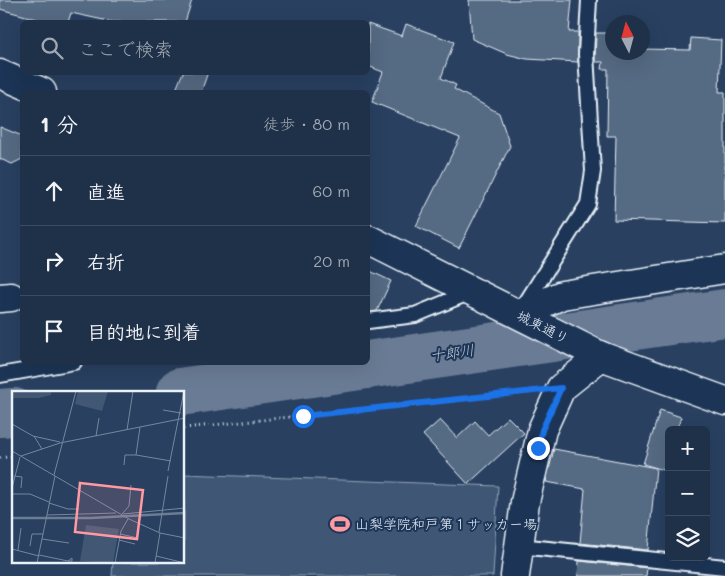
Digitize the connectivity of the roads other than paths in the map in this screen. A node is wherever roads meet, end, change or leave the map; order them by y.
1 (588, 0) edge
2 (0, 74) edge
3 (37, 90) edge
4 (370, 239) edge
5 (725, 269) edge
6 (474, 291) junction
7 (519, 314) junction
8 (370, 321) edge
9 (601, 356) junction
10 (57, 365) edge
11 (0, 375) edge
12 (725, 401) edge
13 (519, 546) junction
14 (725, 567) edge
15 (515, 576) edge

1 - 7 lane
2 - 3 main road
4 - 6 main road, 城東通り
5 - 7 main road
6 - 7 main road, 城東通り
6 - 8 lane
7 - 9 main road, 城東通り
9 - 12 main road, 城東通り
9 - 13 main road
10 - 11 lane
13 - 14 lane
13 - 15 main road

